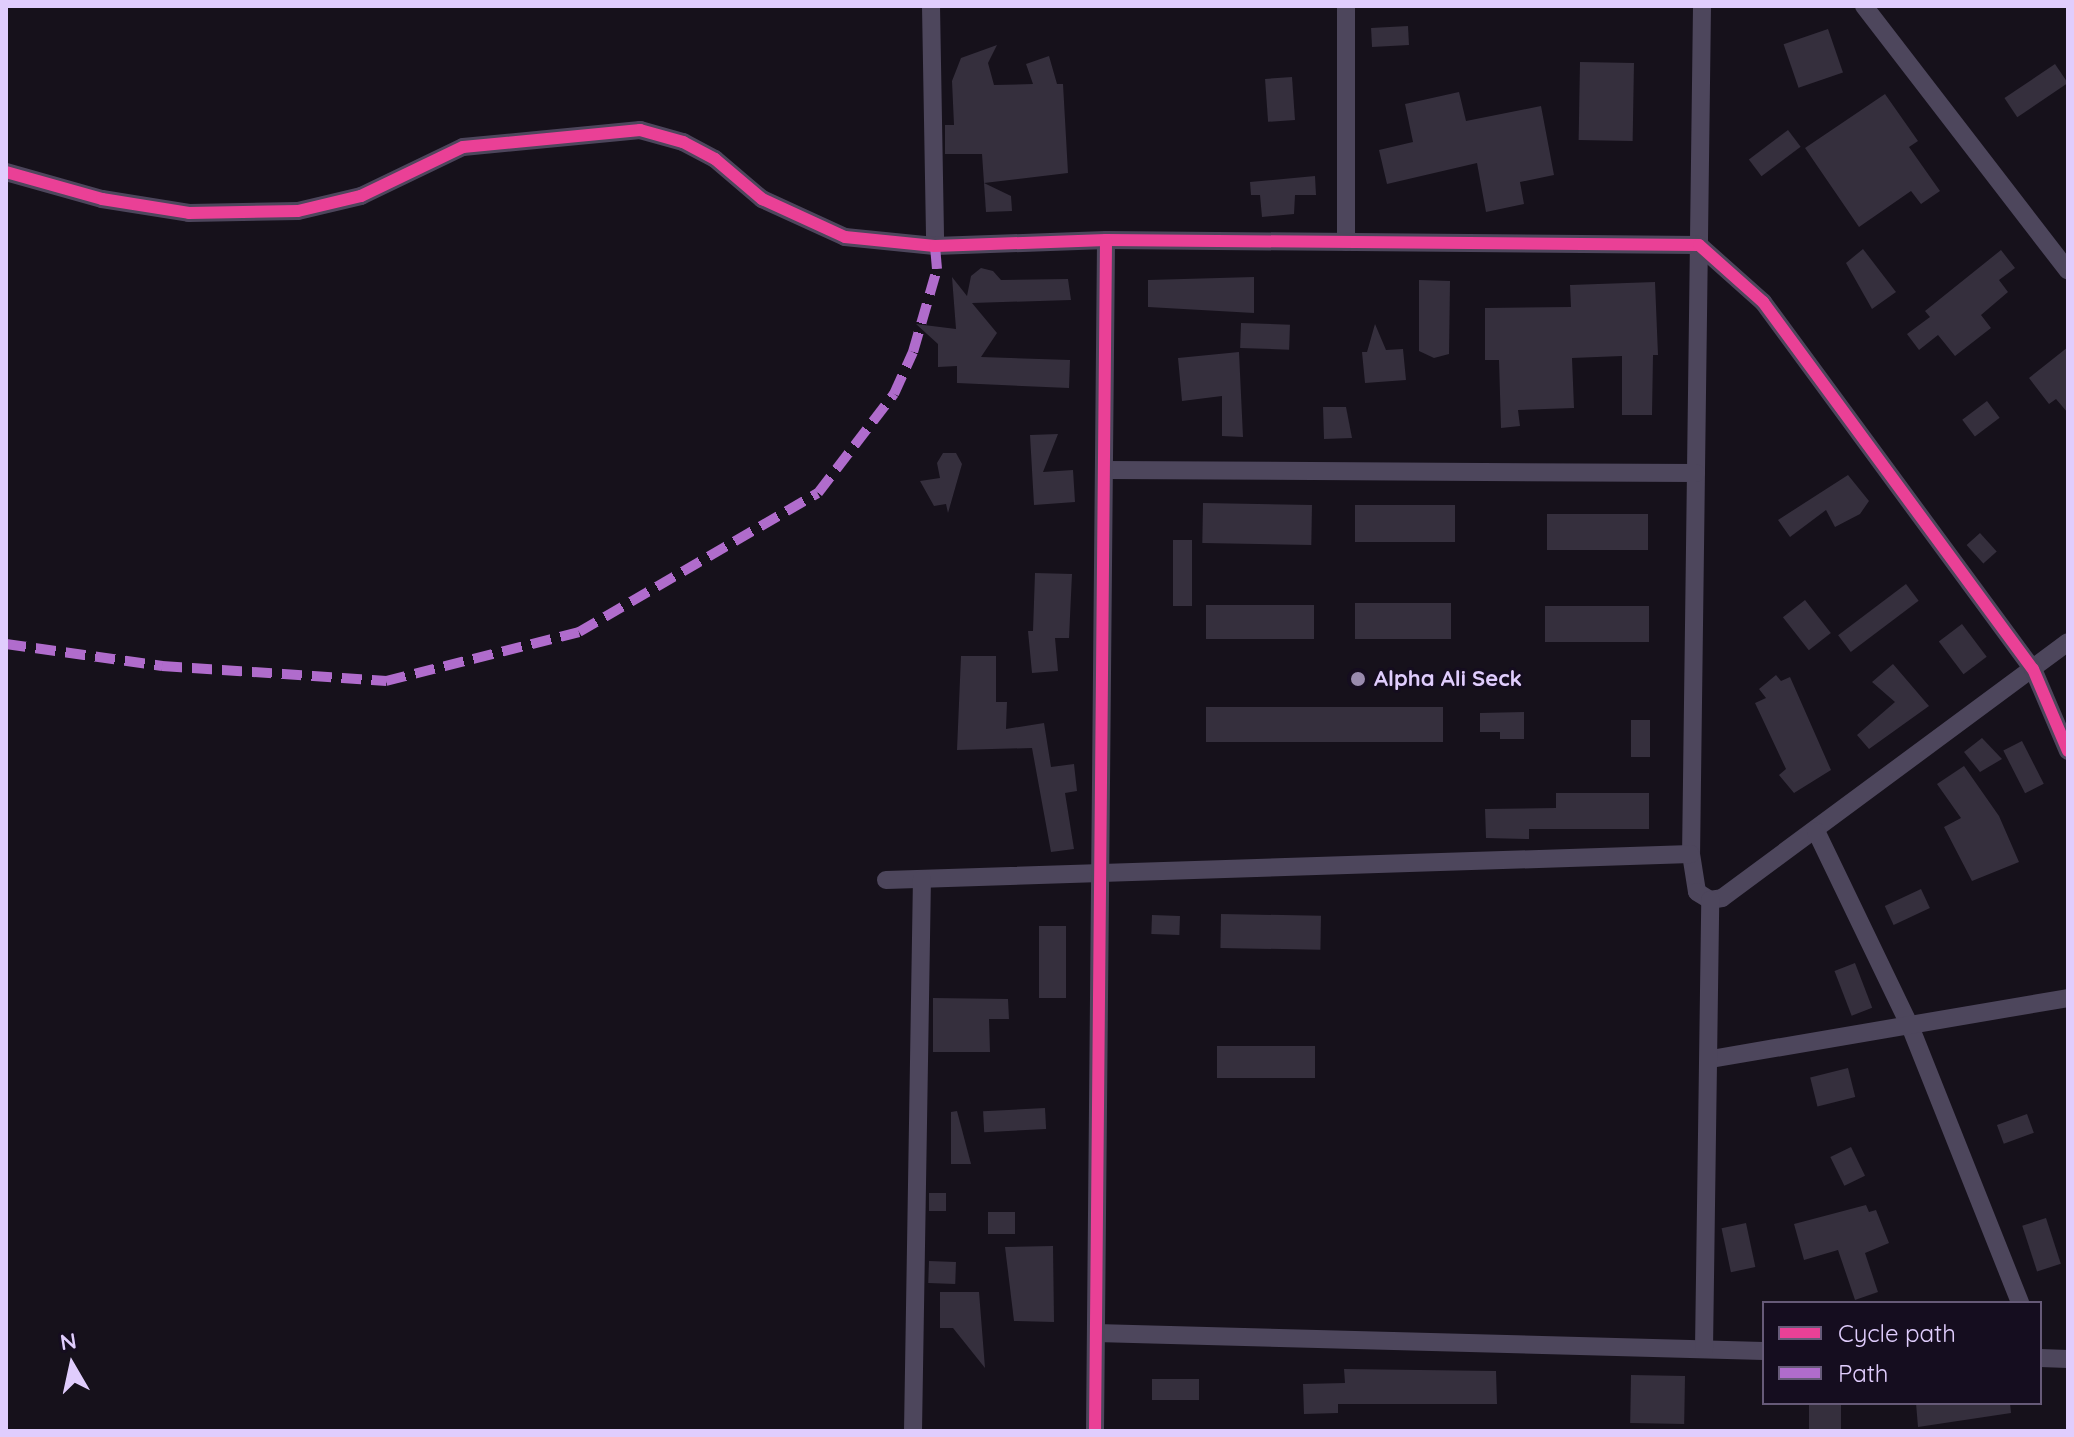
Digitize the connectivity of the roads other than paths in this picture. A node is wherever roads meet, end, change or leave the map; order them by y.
1 (931, 6) edge
2 (1346, 6) edge
3 (1702, 6) edge
4 (1864, 6) edge
5 (6, 172) edge
6 (1106, 240) junction
7 (1346, 242) junction
8 (1699, 245) junction
9 (935, 246) junction
10 (2068, 271) edge
11 (1104, 470) junction
12 (1696, 473) junction
13 (2068, 642) edge
14 (2033, 669) junction
15 (2068, 751) edge
16 (1816, 831) junction
17 (1691, 854) junction
18 (1101, 873) junction
19 (922, 879) junction
20 (886, 880) dead end
21 (1710, 900) junction
22 (2068, 998) edge
23 (1910, 1026) junction
24 (1711, 1059) junction
25 (2019, 1301) edge
26 (1096, 1333) junction
27 (1704, 1349) junction
28 (1762, 1351) edge
29 (2042, 1357) edge
30 (2068, 1359) edge
31 (913, 1431) edge
32 (1095, 1431) edge

1 - 9 street
2 - 7 street
3 - 8 street
4 - 10 street
5 - 9 street
6 - 7 street
6 - 9 street
6 - 11 street
7 - 8 street
8 - 12 street
8 - 14 street
11 - 12 street
11 - 18 street
12 - 17 street
13 - 14 street
14 - 15 street
14 - 16 street
16 - 21 street
16 - 23 street
17 - 18 street
17 - 21 street
18 - 19 street
18 - 26 street
19 - 20 street
19 - 31 street
21 - 24 street
22 - 23 street
23 - 24 street
23 - 25 street
24 - 27 street
26 - 27 street
26 - 32 street
27 - 28 street
29 - 30 street

